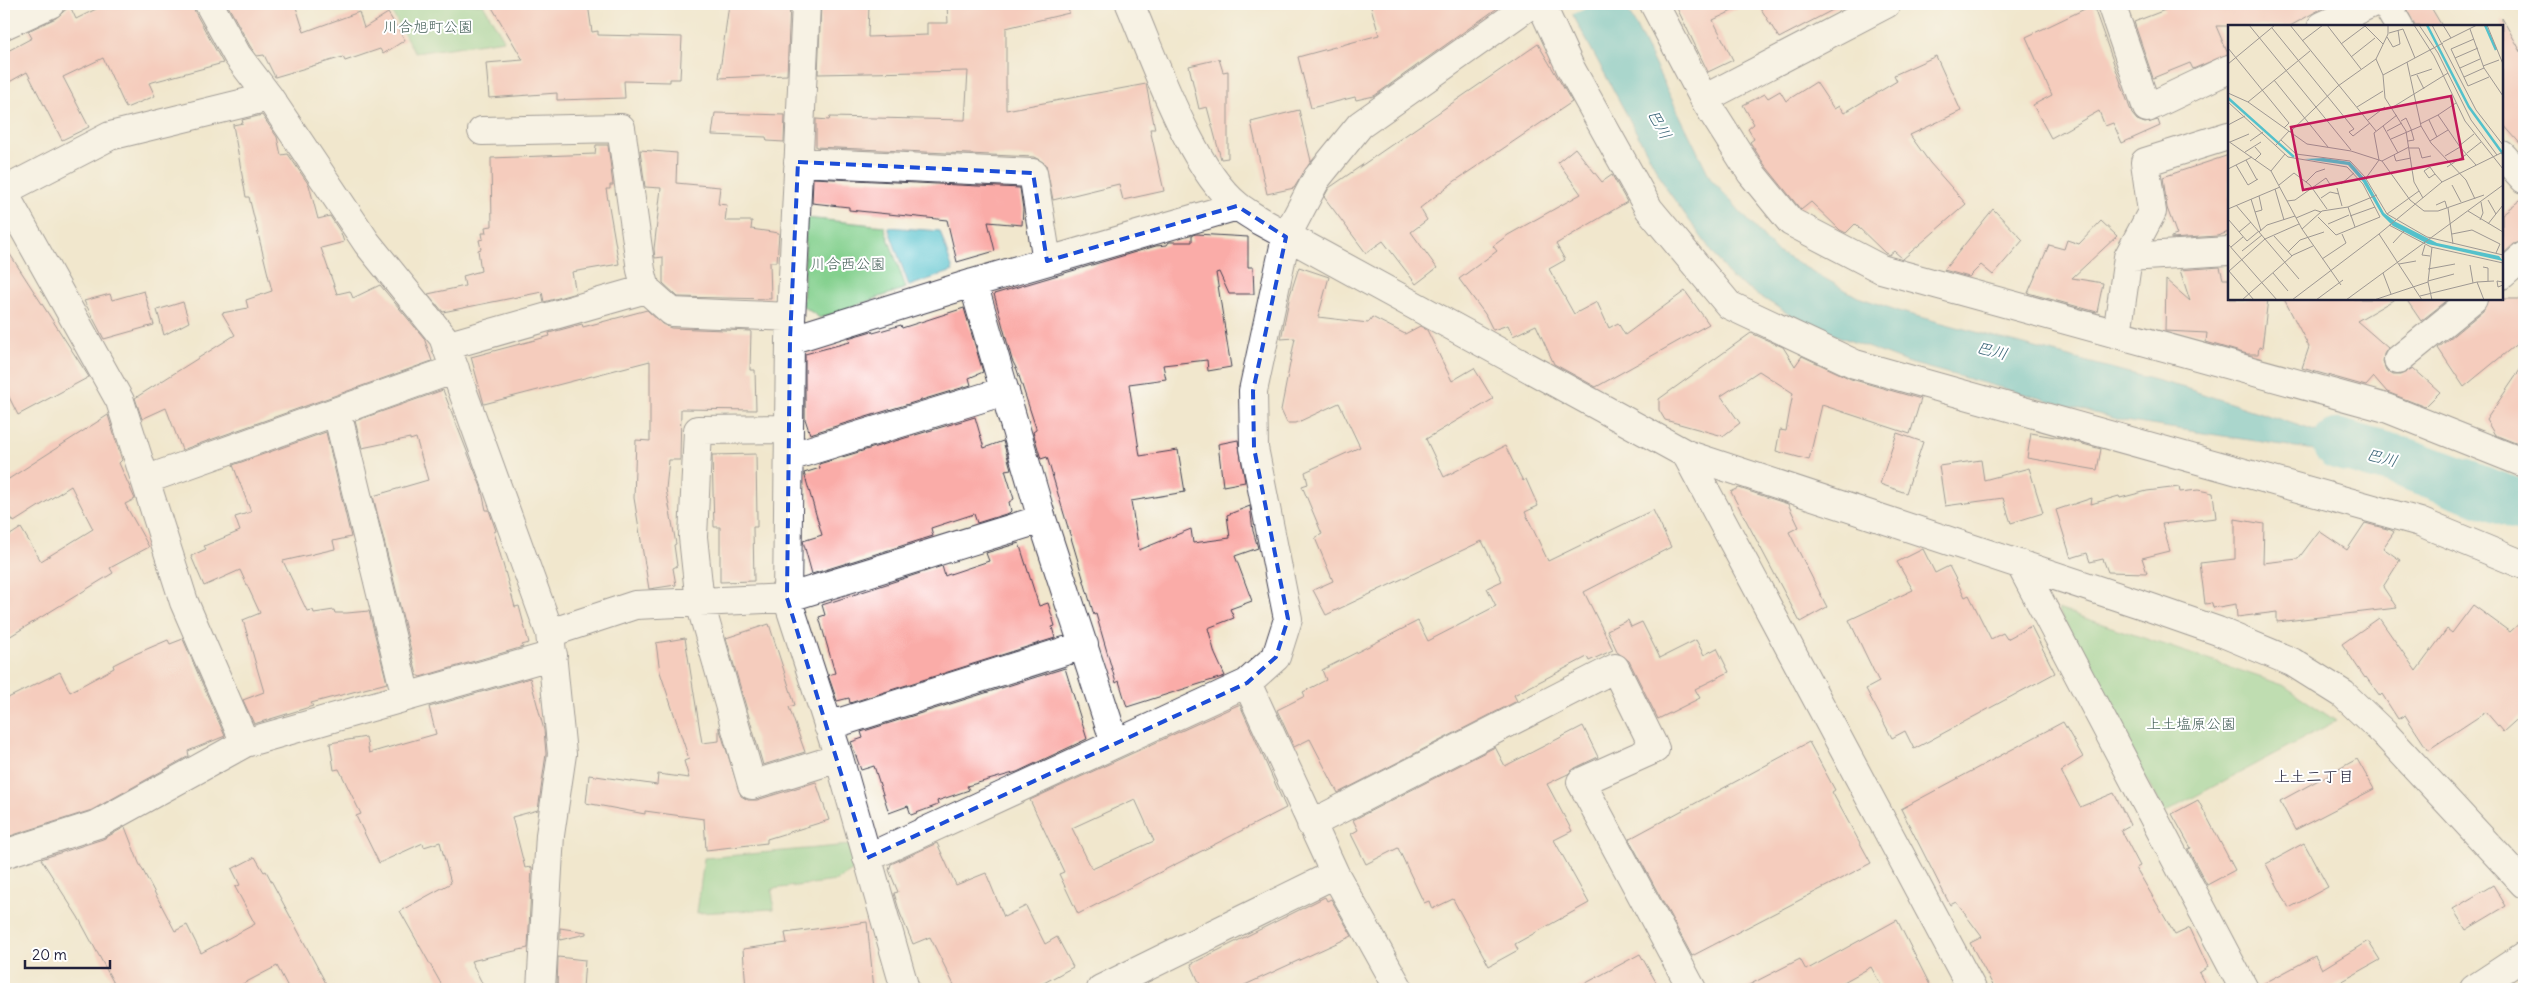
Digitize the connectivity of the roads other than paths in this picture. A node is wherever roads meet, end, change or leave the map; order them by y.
1 (50, 4) edge
2 (209, 4) edge
3 (806, 4) edge
4 (1130, 4) edge
5 (1531, 4) edge
6 (1541, 4) edge
7 (1654, 4) edge
8 (1886, 4) edge
9 (2111, 4) edge
10 (2370, 4) edge
11 (2386, 4) edge
12 (4, 25) edge
13 (2324, 25) edge
14 (2398, 25) edge
15 (2228, 69) edge
16 (269, 97) junction
17 (1704, 99) junction
18 (482, 132) dead end
19 (2228, 136) edge
20 (2503, 156) edge
21 (798, 162) junction
22 (2524, 179) edge
23 (6, 204) edge
24 (1236, 206) junction
25 (1286, 237) junction
26 (2228, 251) edge
27 (2524, 256) edge
28 (2128, 257) junction
29 (1047, 261) junction
30 (2503, 274) edge
31 (973, 282) junction
32 (646, 289) junction
33 (2472, 300) edge
34 (790, 328) junction
35 (2118, 334) junction
36 (450, 358) junction
37 (2398, 360) dead end
38 (1005, 391) junction
39 (337, 412) junction
40 (789, 429) junction
41 (1686, 454) junction
42 (789, 457) junction
43 (2524, 464) edge
44 (145, 480) junction
45 (1042, 519) junction
46 (2020, 564) junction
47 (2524, 565) edge
48 (787, 598) junction
49 (700, 603) junction
50 (551, 644) junction
51 (1084, 645) junction
52 (1248, 683) junction
53 (406, 697) junction
54 (828, 726) junction
55 (245, 743) junction
56 (1115, 743) junction
57 (839, 758) junction
58 (1311, 824) junction
59 (4, 854) edge
60 (867, 858) junction
61 (1334, 874) junction
62 (2524, 884) edge
63 (2524, 956) edge
64 (541, 989) edge
65 (904, 989) edge
66 (1101, 989) edge
67 (1399, 989) edge
68 (1692, 989) edge
69 (1972, 989) edge
70 (2244, 989) edge
71 (2474, 989) edge

1 - 12 street
2 - 16 street
3 - 21 street
4 - 24 street
5 - 25 street
6 - 47 street
7 - 17 street
8 - 17 street
9 - 15 street
10 - 13 street
11 - 14 street
16 - 23 street
16 - 36 street
17 - 35 street
18 - 32 street
19 - 28 street
20 - 22 street
21 - 29 street
21 - 34 street
23 - 44 street
24 - 25 street
24 - 29 street
25 - 41 street
25 - 52 street
26 - 28 street
27 - 30 street
28 - 35 street
29 - 31 street
31 - 34 street
31 - 38 street
32 - 34 street
32 - 36 street
33 - 37 street
34 - 40 street
35 - 43 street
36 - 39 street
36 - 50 street
38 - 42 street
38 - 45 street
39 - 44 street
39 - 53 street
40 - 42 street
40 - 49 street
41 - 46 street
41 - 69 street
42 - 48 street
44 - 55 street
45 - 48 street
45 - 51 street
46 - 62 street
46 - 70 street
48 - 49 street
48 - 54 street
49 - 50 street
49 - 57 street
50 - 53 street
50 - 64 street
51 - 54 street
51 - 56 street
52 - 56 street
52 - 58 street
53 - 55 street
54 - 57 street
55 - 59 street
56 - 60 street
57 - 60 street
58 - 61 street
58 - 68 street
60 - 65 street
61 - 66 street
61 - 67 street
63 - 71 street

